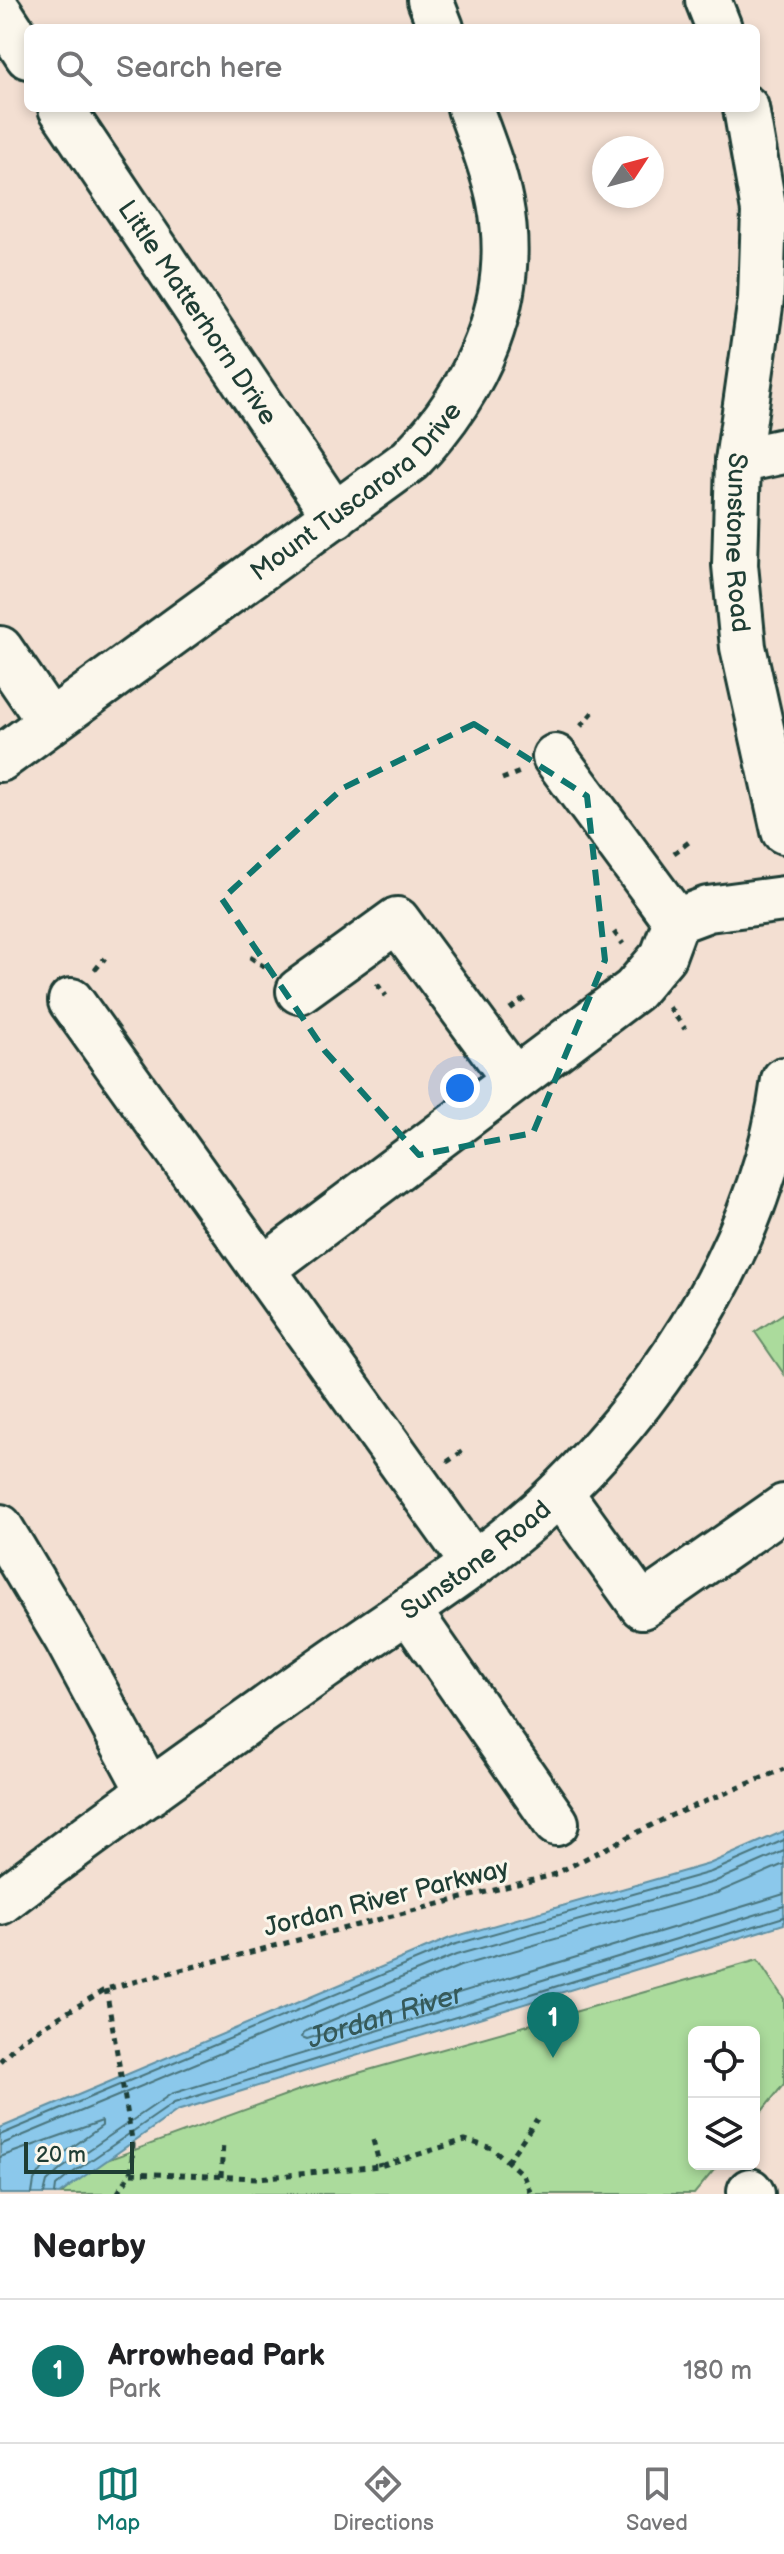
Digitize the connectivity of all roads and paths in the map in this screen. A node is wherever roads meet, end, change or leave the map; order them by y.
1 (430, 0) edge
2 (708, 0) edge
3 (0, 13) edge
4 (439, 24) edge
5 (717, 24) edge
6 (24, 50) edge
7 (64, 112) edge
8 (471, 112) edge
9 (747, 112) edge
10 (773, 302) edge
11 (769, 344) edge
12 (784, 451) edge
13 (738, 461) junction
14 (335, 516) junction
15 (0, 649) edge
16 (50, 722) junction
17 (555, 757) dead end
18 (0, 759) edge
19 (784, 831) edge
20 (784, 899) edge
21 (676, 921) junction
22 (299, 991) dead end
23 (71, 1001) dead end
24 (514, 1079) junction
25 (784, 1080) edge
26 (263, 1269) junction
27 (560, 1492) junction
28 (784, 1507) edge
29 (0, 1527) edge
30 (473, 1563) junction
31 (408, 1610) junction
32 (784, 1769) edge
33 (150, 1793) junction
34 (556, 1823) dead end
35 (0, 1902) edge
36 (106, 1989) junction
37 (0, 2061) edge
38 (537, 2119) dead end
39 (373, 2140) dead end
40 (223, 2143) dead end
41 (507, 2162) junction
42 (380, 2166) junction
43 (131, 2173) junction
44 (221, 2177) junction
45 (117, 2194) edge
46 (531, 2194) edge

1 - 4 street
2 - 5 street
3 - 6 street
7 - 14 street, Little Matterhorn Drive
8 - 14 street, Mount Tuscarora Drive
9 - 10 street, Sunstone Road
10 - 11 street, Sunstone Road
11 - 13 street, Sunstone Road
12 - 13 street
13 - 19 street, Sunstone Road
14 - 16 street, Mount Tuscarora Drive
15 - 16 street
16 - 18 street, Mount Tuscarora Drive
17 - 21 street
20 - 21 street
21 - 24 street
22 - 24 street
23 - 26 street
24 - 26 street
25 - 27 street, Sunstone Road
26 - 30 street
27 - 28 street
27 - 30 street, Sunstone Road
29 - 33 street
30 - 31 street, Sunstone Road
31 - 33 street, Sunstone Road
31 - 34 street
32 - 36 path, Jordan River Parkway
33 - 35 street, Sunstone Road
36 - 37 path, Jordan River Parkway
36 - 43 path
38 - 41 path
39 - 42 path
40 - 44 path
41 - 42 path
41 - 46 path
42 - 44 path
43 - 44 path
43 - 45 path

